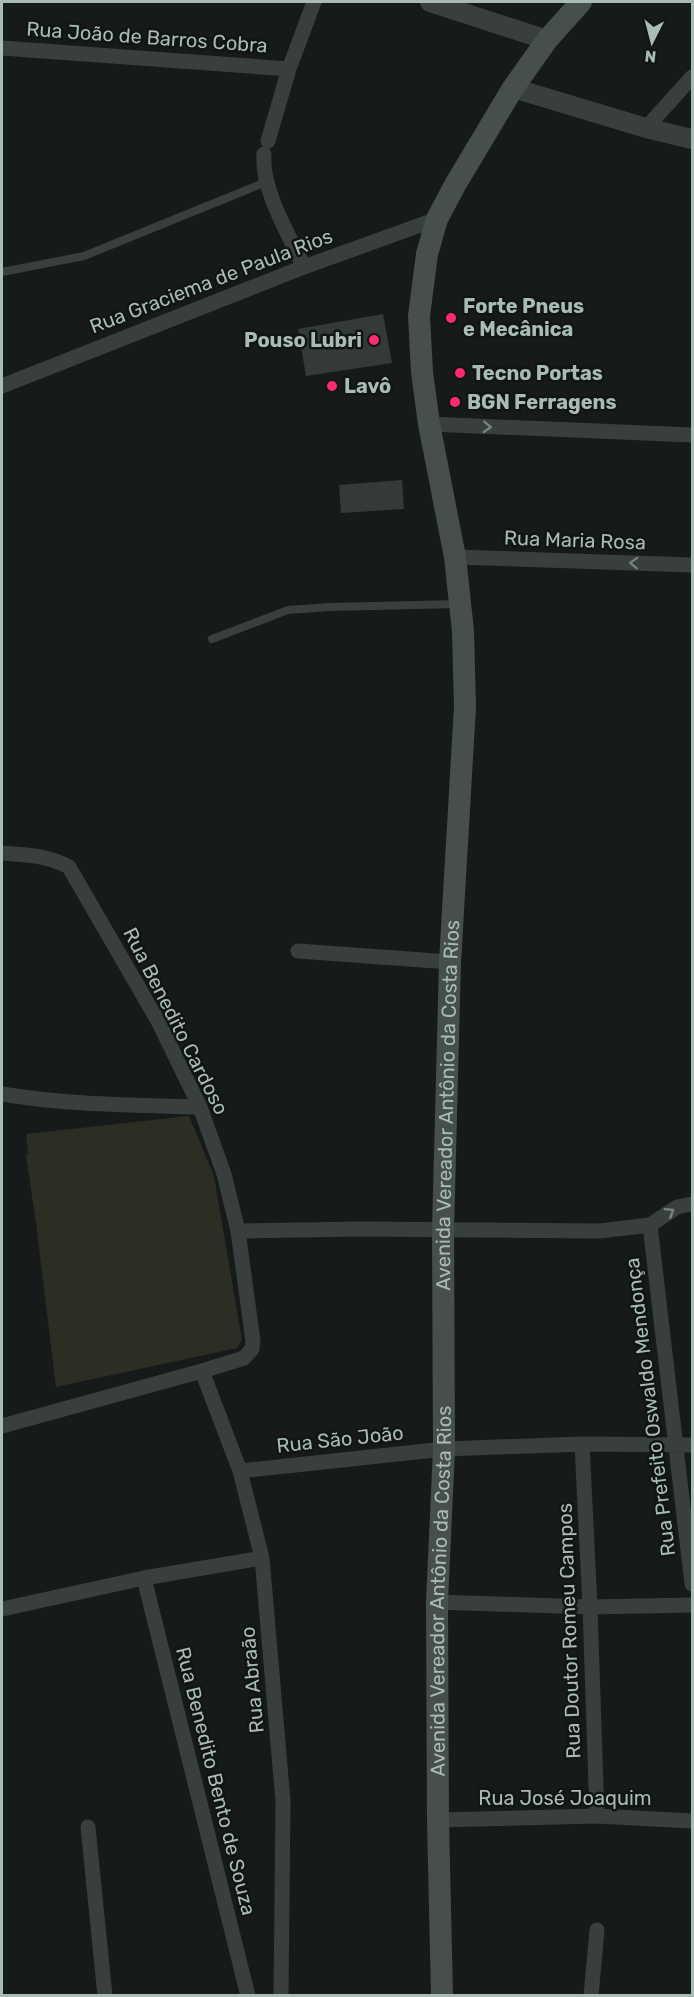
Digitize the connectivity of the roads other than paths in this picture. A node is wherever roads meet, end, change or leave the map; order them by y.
1 (314, 2) edge
2 (430, 2) edge
3 (581, 2) edge
4 (547, 40) junction
5 (2, 48) edge
6 (289, 69) junction
7 (693, 77) edge
8 (513, 88) junction
9 (646, 128) junction
10 (693, 139) edge
11 (266, 182) junction
12 (437, 219) junction
13 (304, 267) junction
14 (2, 272) edge
15 (2, 386) edge
16 (429, 424) junction
17 (693, 435) edge
18 (455, 557) junction
19 (693, 566) edge
20 (460, 604) junction
21 (212, 639) dead end
22 (2, 854) edge
23 (298, 951) dead end
24 (450, 962) junction
25 (2, 1094) edge
26 (200, 1107) junction
27 (693, 1204) edge
28 (650, 1225) junction
29 (443, 1230) junction
30 (238, 1231) junction
31 (202, 1371) junction
32 (2, 1426) edge
33 (582, 1444) junction
34 (675, 1445) junction
35 (693, 1445) edge
36 (444, 1449) junction
37 (240, 1472) junction
38 (262, 1558) junction
39 (144, 1578) junction
40 (693, 1584) edge
41 (437, 1602) junction
42 (693, 1605) edge
43 (590, 1607) junction
44 (2, 1609) edge
45 (597, 1816) junction
46 (438, 1821) junction
47 (693, 1821) edge
48 (88, 1827) dead end
49 (597, 1930) dead end
50 (105, 1995) edge
51 (248, 1995) edge
52 (281, 1995) edge
53 (442, 1995) edge
54 (591, 1995) edge

1 - 6 street
2 - 4 street
3 - 4 main road, Avenida Vereador Antônio da Costa Rios
4 - 8 main road, Avenida Vereador Antônio da Costa Rios
5 - 6 street, Rua João de Barros Cobra
6 - 11 street
7 - 9 street
8 - 9 street
8 - 12 main road, Avenida Vereador Antônio da Costa Rios
9 - 10 street
11 - 13 street
11 - 14 lane
12 - 13 street, Rua Graciema de Paula Rios
12 - 16 main road, Avenida Vereador Antônio da Costa Rios
13 - 15 street, Rua Graciema de Paula Rios
16 -> 17 street
16 - 18 main road, Avenida Vereador Antônio da Costa Rios
19 -> 18 street, Rua Maria Rosa
18 - 20 main road, Avenida Vereador Antônio da Costa Rios
20 - 21 lane
20 - 24 main road, Avenida Vereador Antônio da Costa Rios
22 - 26 street, Rua Benedito Cardoso
23 - 24 street
24 - 29 main road, Avenida Vereador Antônio da Costa Rios
25 - 26 street
26 - 30 street, Rua Benedito Cardoso
28 -> 27 street
28 - 29 street
28 - 34 street, Rua Prefeito Oswaldo Mendonça
29 - 30 street
29 - 36 main road, Avenida Vereador Antônio da Costa Rios
30 - 31 street, Rua Benedito Cardoso
31 - 32 street
31 - 37 street, Rua Abraão
33 - 34 street, Rua São João
33 - 36 street, Rua São João
33 - 43 street, Rua Doutor Romeu Campos
34 - 35 street, Rua São João
34 - 40 street, Rua Prefeito Oswaldo Mendonça
36 - 37 street, Rua São João
36 - 41 main road, Avenida Vereador Antônio da Costa Rios
37 - 38 street, Rua Abraão
38 - 39 street
38 - 52 street, Rua Abraão
39 - 44 street
39 - 51 street, Rua Benedito Bento de Souza
41 - 43 street
41 - 46 main road, Avenida Vereador Antônio da Costa Rios
42 - 43 street
43 - 45 street, Rua Doutor Romeu Campos
45 - 46 street, Rua José Joaquim
45 - 47 street, Rua José Joaquim
46 - 53 main road, Avenida Vereador Antônio da Costa Rios
48 - 50 street
49 - 54 street

